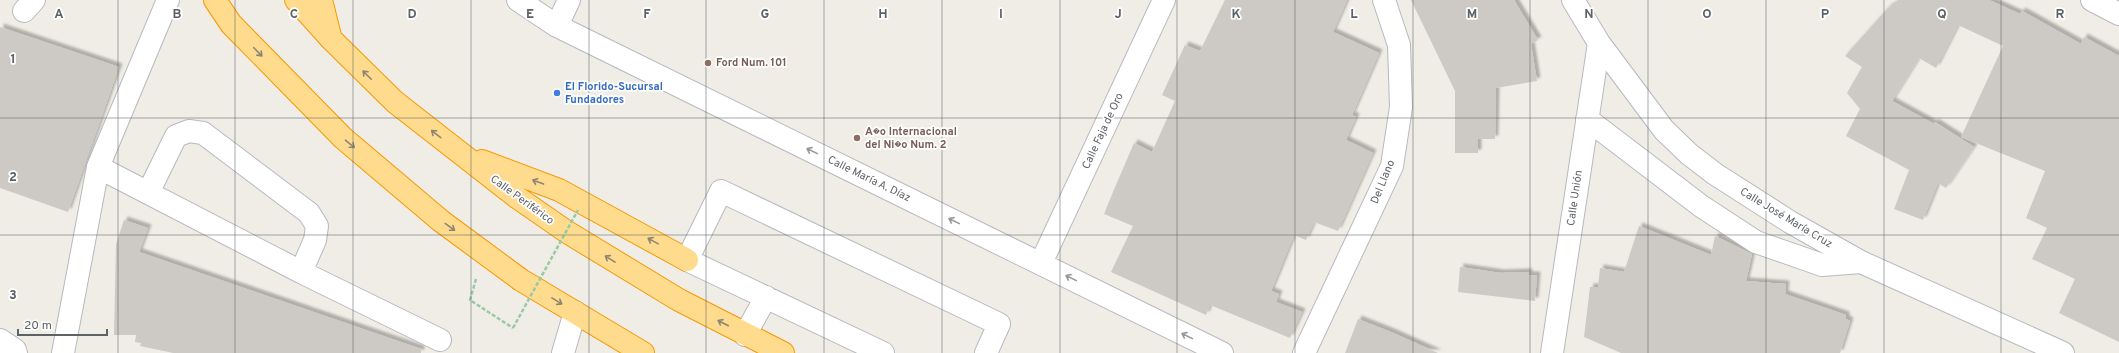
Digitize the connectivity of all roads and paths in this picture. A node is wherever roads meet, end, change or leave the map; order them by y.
1 (168, 0) edge
2 (216, 0) edge
3 (296, 0) edge
4 (321, 0) edge
5 (518, 0) edge
6 (569, 0) edge
7 (1164, 0) edge
8 (1384, 0) edge
9 (1573, 0) edge
10 (2092, 0) edge
11 (2119, 14) edge
12 (557, 26) junction
13 (331, 39) junction
14 (1599, 43) junction
15 (1587, 119) junction
16 (462, 154) junction
17 (98, 167) junction
18 (148, 193) junction
19 (578, 210) dead end
20 (687, 260) junction
21 (1861, 262) junction
22 (1041, 263) junction
23 (301, 272) junction
24 (766, 297) junction
25 (470, 300) dead end
26 (575, 312) junction
27 (745, 335) junction
28 (0, 340) edge
29 (440, 340) dead end
30 (16, 353) edge
31 (63, 353) edge
32 (563, 353) edge
33 (643, 353) edge
34 (783, 353) edge
35 (883, 353) edge
36 (986, 353) edge
37 (1222, 353) edge
38 (1304, 353) edge
39 (1552, 353) edge
40 (2063, 353) edge

1 - 17 street
2 -> 26 highway
3 - 13 highway, Calle Periférico
4 - 13 highway
5 - 12 street, Calle María A. Díaz
6 - 12 street
7 - 22 street, Calle Faja de Oro
8 - 38 street, Del Llano
9 - 14 street, Calle José María Cruz
10 - 11 street
22 -> 12 street, Calle María A. Díaz
16 -> 13 highway, Calle Periférico
14 - 15 street, Calle Unión
14 - 21 street, Calle José María Cruz
15 - 21 street
15 - 39 street, Calle Unión
20 -> 16 highway
27 -> 16 highway, Calle Periférico
17 - 18 street
17 - 31 street
18 - 23 street
18 - 23 street
19 - 25 path, bridge
20 - 24 street
20 - 36 street
21 - 40 street, Calle José María Cruz
37 -> 22 street, Calle María A. Díaz
23 - 29 street
24 - 27 street
24 - 35 street
26 - 32 street
26 - 33 highway
27 - 34 highway, Calle Periférico
28 - 30 street

